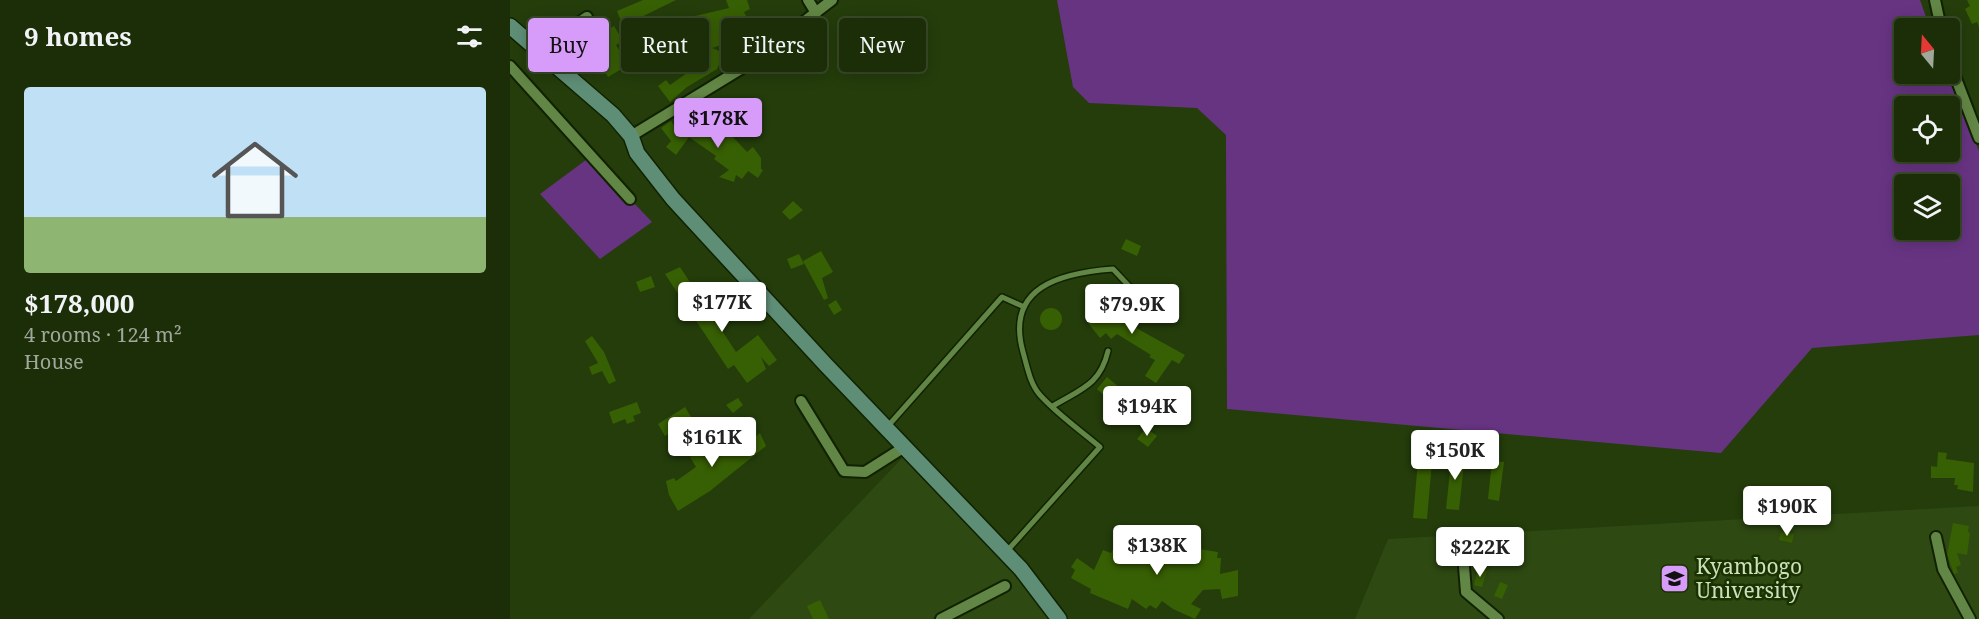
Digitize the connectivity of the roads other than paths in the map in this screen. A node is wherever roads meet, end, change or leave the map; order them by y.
1 (808, 0) edge
2 (832, 0) edge
3 (1935, 0) edge
4 (816, 12) junction
5 (1939, 18) edge
6 (510, 26) edge
7 (528, 43) edge
8 (510, 66) edge
9 (563, 72) edge
10 (1958, 84) edge
11 (631, 136) junction
12 (1979, 138) edge
13 (630, 199) dead end
14 (1146, 304) dead end
15 (1022, 306) junction
16 (1108, 351) dead end
17 (801, 401) dead end
18 (1053, 406) junction
19 (886, 427) junction
20 (906, 446) junction
21 (1936, 537) dead end
22 (1006, 552) junction
23 (1463, 554) dead end
24 (1005, 586) dead end
25 (941, 619) edge
26 (1059, 619) edge
27 (1498, 619) edge
28 (1970, 619) edge

1 - 4 street
2 - 4 street
3 - 5 street
4 - 11 street
6 - 7 street
8 - 13 street
9 - 11 street
10 - 12 street
11 - 19 street
14 - 15 lane
15 - 18 lane
15 - 19 lane
16 - 18 lane
17 - 20 street
18 - 22 lane
19 - 20 street
20 - 22 street
21 - 28 street
22 - 26 street
23 - 27 street
24 - 25 street

